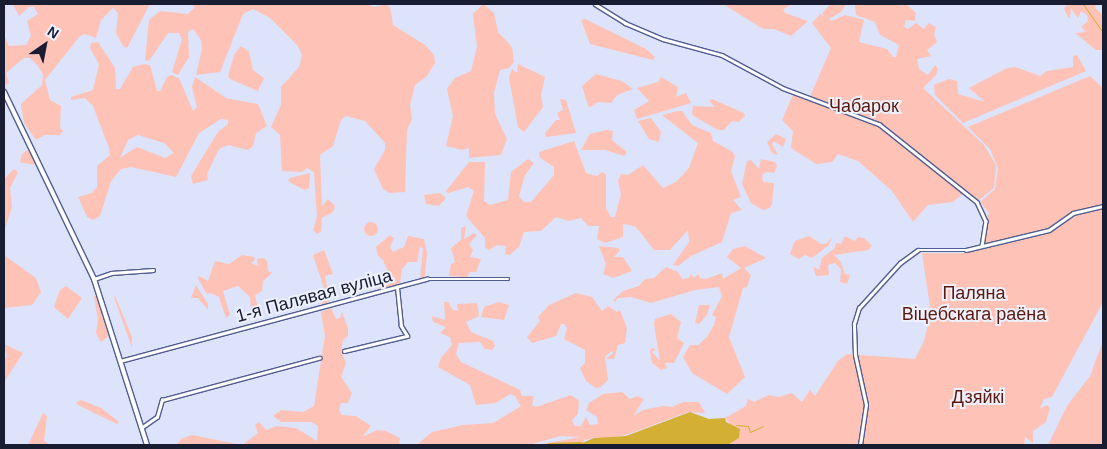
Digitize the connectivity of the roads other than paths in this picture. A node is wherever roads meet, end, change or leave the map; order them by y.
1 (595, 4) edge
2 (4, 92) edge
3 (1103, 206) edge
4 (982, 245) junction
5 (153, 270) dead end
6 (94, 279) junction
7 (508, 279) dead end
8 (397, 287) junction
9 (344, 351) dead end
10 (319, 358) dead end
11 (120, 361) junction
12 (141, 428) junction
13 (147, 445) edge
14 (860, 445) edge

1 - 4 street
2 - 6 main road
3 - 4 street
4 - 14 street
5 - 6 street
6 - 11 main road
7 - 8 street, 1-я Палявая вуліца
8 - 9 street
8 - 11 street, 1-я Палявая вуліца
10 - 12 street
11 - 12 main road
12 - 13 main road

